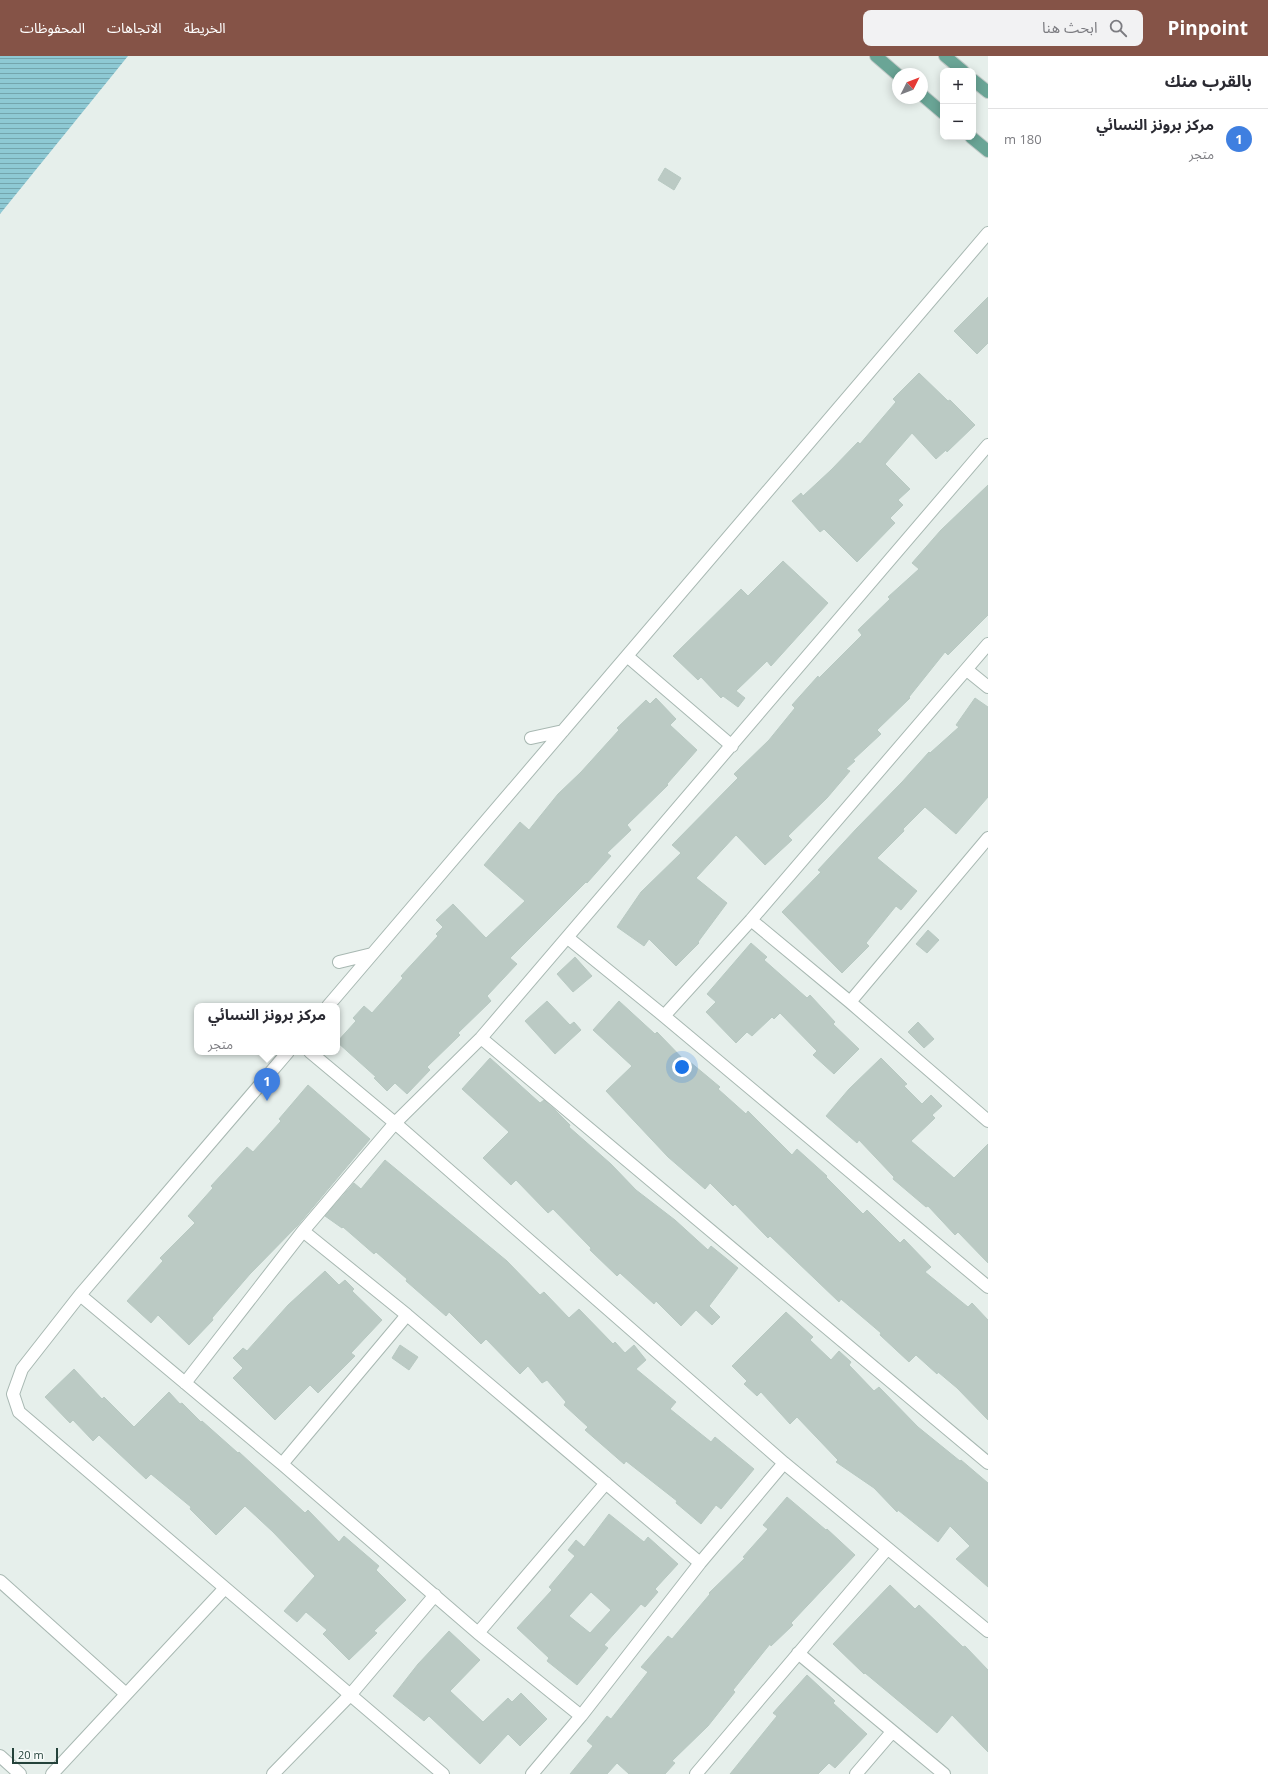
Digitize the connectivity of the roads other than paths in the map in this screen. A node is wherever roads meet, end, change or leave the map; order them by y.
1 (876, 56) edge
2 (945, 56) edge
3 (959, 68) edge
4 (892, 70) edge
5 (976, 82) edge
6 (988, 92) edge
7 (928, 100) edge
8 (940, 110) edge
9 (975, 140) edge
10 (988, 151) edge
11 (988, 233) edge
12 (988, 445) edge
13 (988, 644) edge
14 (627, 656) junction
15 (967, 670) junction
16 (988, 687) edge
17 (563, 731) junction
18 (531, 738) dead end
19 (732, 746) junction
20 (988, 838) edge
21 (751, 920) junction
22 (568, 938) junction
23 (372, 954) junction
24 (339, 962) dead end
25 (850, 1002) junction
26 (331, 1003) edge
27 (664, 1016) junction
28 (481, 1038) junction
29 (285, 1055) edge
30 (314, 1055) edge
31 (988, 1121) edge
32 (395, 1123) junction
33 (303, 1231) junction
34 (988, 1286) edge
35 (80, 1295) junction
36 (407, 1315) junction
37 (184, 1383) junction
38 (784, 1463) junction
39 (988, 1463) edge
40 (282, 1464) junction
41 (606, 1483) junction
42 (887, 1549) junction
43 (700, 1563) junction
44 (0, 1581) edge
45 (225, 1588) junction
46 (435, 1595) junction
47 (988, 1631) edge
48 (478, 1633) junction
49 (798, 1653) junction
50 (126, 1694) junction
51 (351, 1694) junction
52 (581, 1716) junction
53 (892, 1732) junction
54 (0, 1756) edge
55 (20, 1774) edge
56 (52, 1774) edge
57 (273, 1774) edge
58 (443, 1774) edge
59 (532, 1774) edge
60 (696, 1774) edge
61 (856, 1774) edge
62 (944, 1774) edge

1 - 4 main road
2 - 3 main road
5 - 6 main road
7 - 8 main road
9 - 10 main road
11 - 14 street
12 - 19 street
13 - 15 street
14 - 17 street
14 - 19 street
15 - 16 street
15 - 21 street
17 - 18 street
17 - 23 street
19 - 22 street
20 - 25 street
21 - 25 street
21 - 27 street
22 - 27 street
22 - 28 street
23 - 24 street
23 - 26 street
25 - 31 street
27 - 34 street
28 - 32 street
28 - 39 street
29 - 35 street
30 - 32 street
32 - 33 street
32 - 38 street
33 - 36 street
33 - 37 street
35 - 37 street
35 - 45 street
36 - 40 street
36 - 41 street
37 - 40 street
38 - 42 street
38 - 43 street
40 - 46 street
41 - 43 street
41 - 48 street
42 - 47 street
42 - 49 street
43 - 52 street
44 - 50 street
45 - 50 street
45 - 51 street
46 - 48 street
46 - 51 street
48 - 52 street
49 - 53 street
49 - 60 street
50 - 56 street
51 - 57 street
51 - 58 street
52 - 59 street
53 - 61 street
53 - 62 street
54 - 55 street

